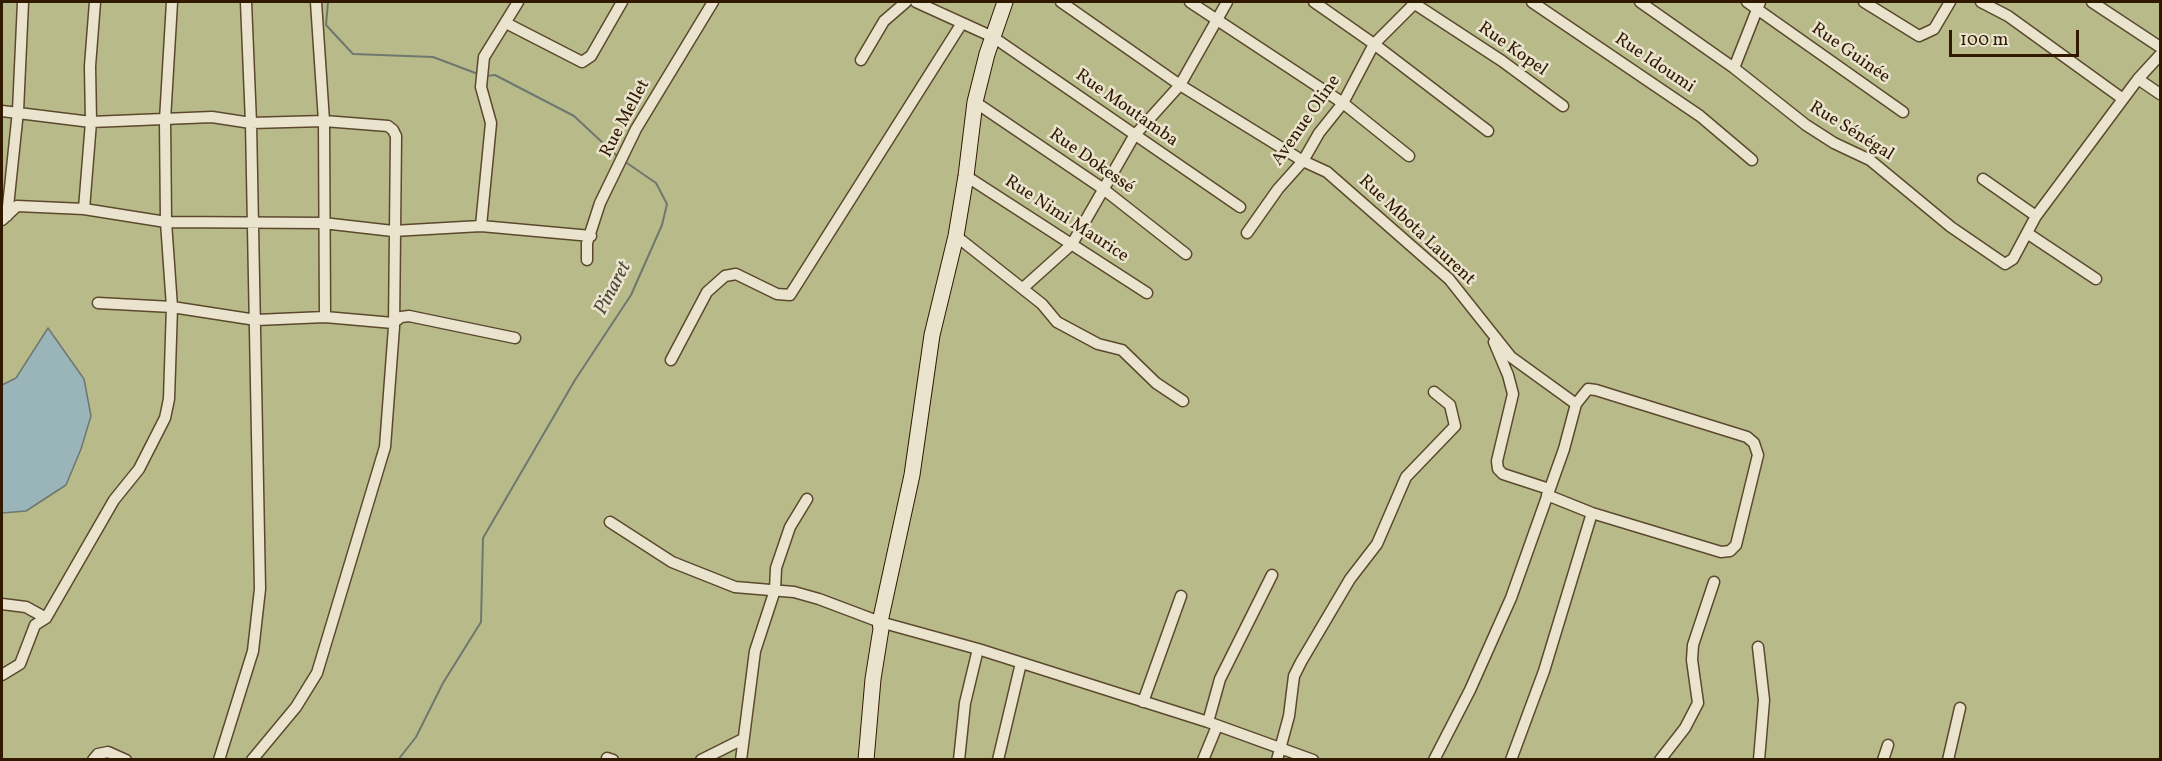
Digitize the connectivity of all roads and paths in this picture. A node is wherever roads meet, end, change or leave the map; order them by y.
1 (23, 2) edge
2 (95, 2) edge
3 (172, 2) edge
4 (246, 2) edge
5 (316, 2) edge
6 (518, 2) edge
7 (622, 2) edge
8 (713, 2) edge
9 (906, 2) edge
10 (916, 2) edge
11 (1005, 2) edge
12 (1061, 2) edge
13 (1190, 2) edge
14 (1227, 2) edge
15 (1314, 2) edge
16 (1414, 2) edge
17 (1532, 2) edge
18 (1640, 2) edge
19 (1864, 2) edge
20 (1950, 2) edge
21 (1981, 2) edge
22 (2092, 2) edge
23 (1754, 3) edge
24 (1215, 18) junction
25 (506, 22) junction
26 (962, 23) junction
27 (993, 37) junction
28 (1374, 44) junction
29 (2160, 47) edge
30 (2160, 55) edge
31 (861, 60) dead end
32 (1734, 68) junction
33 (2138, 79) junction
34 (1180, 85) junction
35 (2160, 94) edge
36 (2123, 99) junction
37 (975, 102) junction
38 (1343, 103) junction
39 (1563, 106) dead end
40 (2, 111) edge
41 (18, 111) junction
42 (1903, 112) dead end
43 (165, 120) junction
44 (324, 121) junction
45 (91, 122) junction
46 (251, 123) junction
47 (1488, 131) dead end
48 (1134, 136) junction
49 (1409, 156) dead end
50 (1752, 160) dead end
51 (1303, 161) junction
52 (966, 176) junction
53 (1983, 179) dead end
54 (1102, 188) junction
55 (1240, 207) dead end
56 (84, 209) junction
57 (2036, 216) junction
58 (4, 218) edge
59 (166, 222) junction
60 (252, 222) junction
61 (323, 223) junction
62 (481, 226) junction
63 (393, 231) junction
64 (1247, 233) dead end
65 (2027, 233) junction
66 (591, 236) junction
67 (956, 236) junction
68 (1072, 244) junction
69 (1186, 254) dead end
70 (587, 260) dead end
71 (2096, 279) dead end
72 (1023, 288) junction
73 (1147, 293) dead end
74 (98, 303) dead end
75 (172, 307) junction
76 (325, 317) junction
77 (255, 320) junction
78 (393, 322) junction
79 (1489, 332) junction
80 (515, 338) dead end
81 (671, 360) dead end
82 (1434, 392) dead end
83 (1183, 401) dead end
84 (1576, 404) junction
85 (1548, 492) junction
86 (807, 499) dead end
87 (1592, 513) junction
88 (610, 522) dead end
89 (1272, 575) dead end
90 (1714, 582) dead end
91 (775, 590) junction
92 (1181, 596) dead end
93 (2, 604) edge
94 (46, 618) junction
95 (879, 622) junction
96 (1758, 647) dead end
97 (978, 649) junction
98 (1021, 663) junction
99 (2, 675) edge
100 (1143, 702) junction
101 (1960, 708) dead end
102 (1212, 724) junction
103 (743, 739) junction
104 (1888, 745) dead end
105 (1278, 746) junction
106 (93, 759) edge
107 (126, 759) edge
108 (219, 759) edge
109 (252, 759) edge
110 (701, 759) edge
111 (741, 759) edge
112 (867, 759) edge
113 (959, 759) edge
114 (998, 759) edge
115 (1203, 759) edge
116 (1276, 759) edge
117 (1313, 759) edge
118 (1434, 759) edge
119 (1511, 759) edge
120 (1660, 759) edge
121 (1759, 759) edge
122 (1883, 759) edge
123 (1947, 759) edge

1 - 41 street
2 - 45 street
3 - 43 street
4 - 46 street
5 - 44 street
6 - 25 street
7 - 25 street
8 - 66 street, Rue Mellet
9 - 31 street
10 - 26 street, Rue Moutamba
11 - 27 main road
12 - 34 street, Rue Mbota Laurent
13 - 24 street
14 - 24 street
15 - 28 street
16 - 28 street, Avenue Oline
16 - 39 street, Rue Kopel
17 - 50 street, Rue Idoumi
18 - 32 street, Rue Sénégal
19 - 20 street
21 - 36 street
22 - 29 street
23 - 32 street
23 - 42 street, Rue Guinée
24 - 34 street
24 - 38 street
25 - 62 street
26 - 27 street, Rue Moutamba
26 - 81 street
27 - 37 main road
27 - 48 street, Rue Moutamba
28 - 38 street, Avenue Oline
28 - 47 street
30 - 33 street
32 - 65 street, Rue Sénégal
33 - 35 street
33 - 36 street
34 - 48 street
34 - 51 street, Rue Mbota Laurent
36 - 57 street
37 - 52 main road
37 - 54 street, Rue Dokessé
38 - 49 street
38 - 51 street, Avenue Oline
40 - 41 street
41 - 45 street
41 - 58 street
43 - 45 street
43 - 46 street
43 - 59 street
44 - 46 street
44 - 61 street
44 - 63 street
45 - 56 street
46 - 60 street
48 - 54 street
48 - 55 street, Rue Moutamba
51 - 64 street, Avenue Oline
51 - 79 street, Rue Mbota Laurent
52 - 67 main road
52 - 68 street, Rue Nimi Maurice
53 - 57 street
54 - 68 street
54 - 69 street, Rue Dokessé
56 - 58 street
56 - 59 street
57 - 65 street
59 - 60 street
59 - 75 street
60 - 61 street
60 - 77 street
61 - 63 street
61 - 76 street
62 - 63 street
62 - 66 street
63 - 78 street
65 - 71 street
66 - 70 street, Rue Mellet
67 - 72 street
67 - 95 main road
68 - 72 street
68 - 73 street, Rue Nimi Maurice
72 - 83 street
74 - 75 street
75 - 77 street
75 - 94 street
76 - 77 street
76 - 78 street
77 - 108 street
78 - 80 street
78 - 109 street
79 - 84 street, Rue Mbota Laurent
79 - 85 street
82 - 105 street
84 - 85 street
84 - 87 street
85 - 87 street
85 - 118 street
86 - 91 street
87 - 119 street
88 - 91 street
89 - 102 street
90 - 120 street
91 - 95 street
91 - 103 street
92 - 100 street
93 - 94 street
94 - 99 street
95 - 97 street
95 - 112 main road
96 - 121 street
97 - 98 street
97 - 113 street
98 - 100 street
98 - 114 street
100 - 102 street
101 - 123 street
102 - 105 street
102 - 115 street
103 - 110 street
103 - 111 street
104 - 122 street
105 - 116 street
105 - 117 street
106 - 107 street

